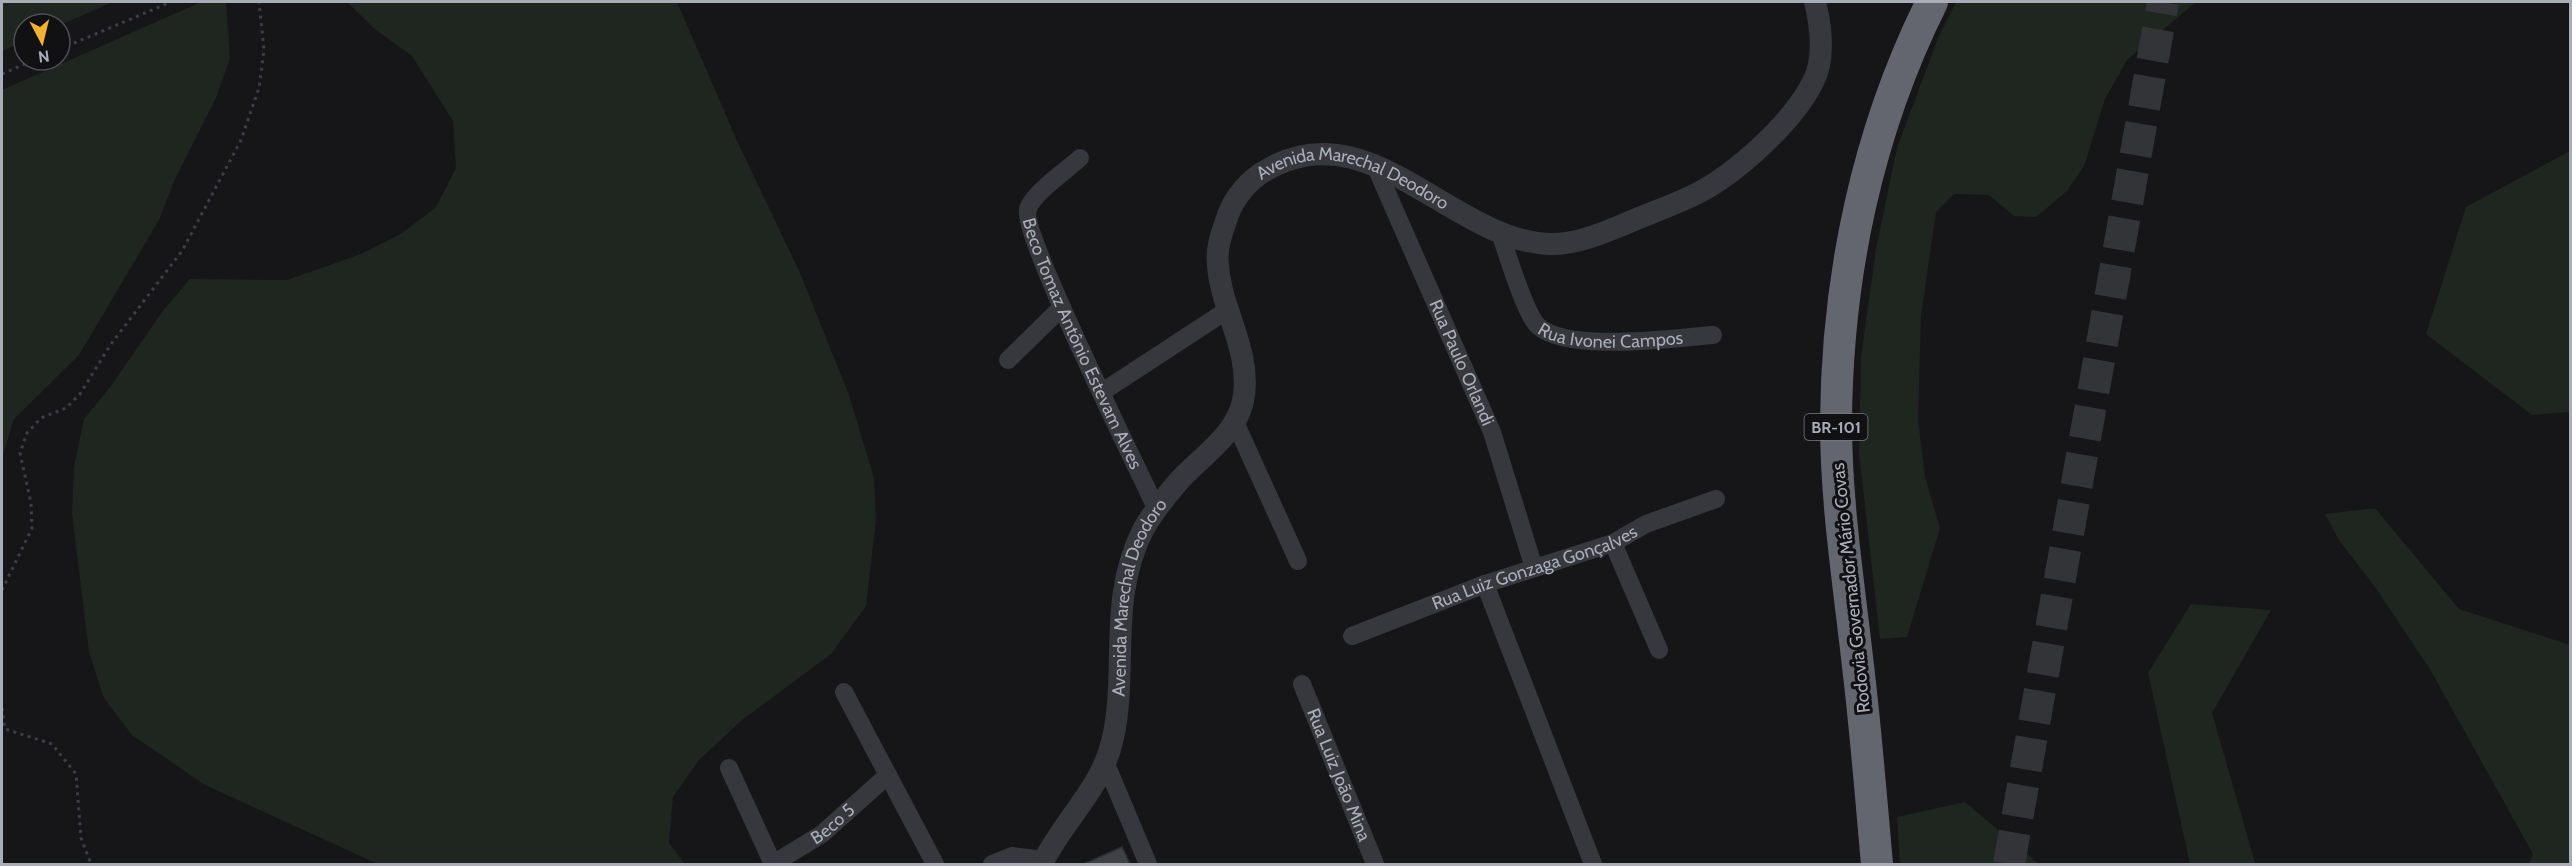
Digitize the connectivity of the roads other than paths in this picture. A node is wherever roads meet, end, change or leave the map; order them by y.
1 (1815, 2) edge
2 (1932, 2) edge
3 (1080, 158) dead end
4 (1374, 163) junction
5 (1500, 233) junction
6 (1062, 307) junction
7 (1229, 309) junction
8 (1713, 335) dead end
9 (1008, 360) dead end
10 (1102, 392) junction
11 (1235, 422) junction
12 (1716, 499) dead end
13 (1157, 510) junction
14 (1613, 543) junction
15 (1298, 561) dead end
16 (1534, 568) junction
17 (1485, 584) junction
18 (1352, 636) dead end
19 (1659, 650) dead end
20 (1302, 684) dead end
21 (844, 692) dead end
22 (1106, 764) junction
23 (729, 768) dead end
24 (888, 775) junction
25 (1043, 862) edge
26 (773, 864) edge
27 (935, 864) edge
28 (992, 864) edge
29 (1148, 864) edge
30 (1375, 864) edge
31 (1593, 864) edge
32 (1877, 864) edge

1 - 5 street, Avenida Marechal Deodoro
2 - 32 highway, Rodovia Governador Mário Covas / BR-101
3 - 6 street, Beco Tomaz Antônio Estevam Alves
4 - 5 street, Avenida Marechal Deodoro
4 - 7 street, Avenida Marechal Deodoro
4 - 16 street, Rua Paulo Orlandi
5 - 8 street, Rua Ivonei Campos
6 - 9 street
6 - 10 street, Beco Tomaz Antônio Estevam Alves
7 - 10 street
7 - 11 street, Avenida Marechal Deodoro
10 - 13 street, Beco Tomaz Antônio Estevam Alves
11 - 13 street, Avenida Marechal Deodoro
11 - 15 street
12 - 14 street, Rua Luiz Gonzaga Gonçalves
13 - 22 street, Avenida Marechal Deodoro
14 - 16 street, Rua Luiz Gonzaga Gonçalves
14 - 19 street
16 - 17 street, Rua Luiz Gonzaga Gonçalves
17 - 18 street, Rua Luiz Gonzaga Gonçalves
17 - 31 street
20 - 30 street, Rua Luiz João Mina
21 - 24 street
22 - 25 street, Avenida Marechal Deodoro
22 - 29 street
23 - 26 street
24 - 26 street, Beco 5
24 - 27 street
25 - 28 street

